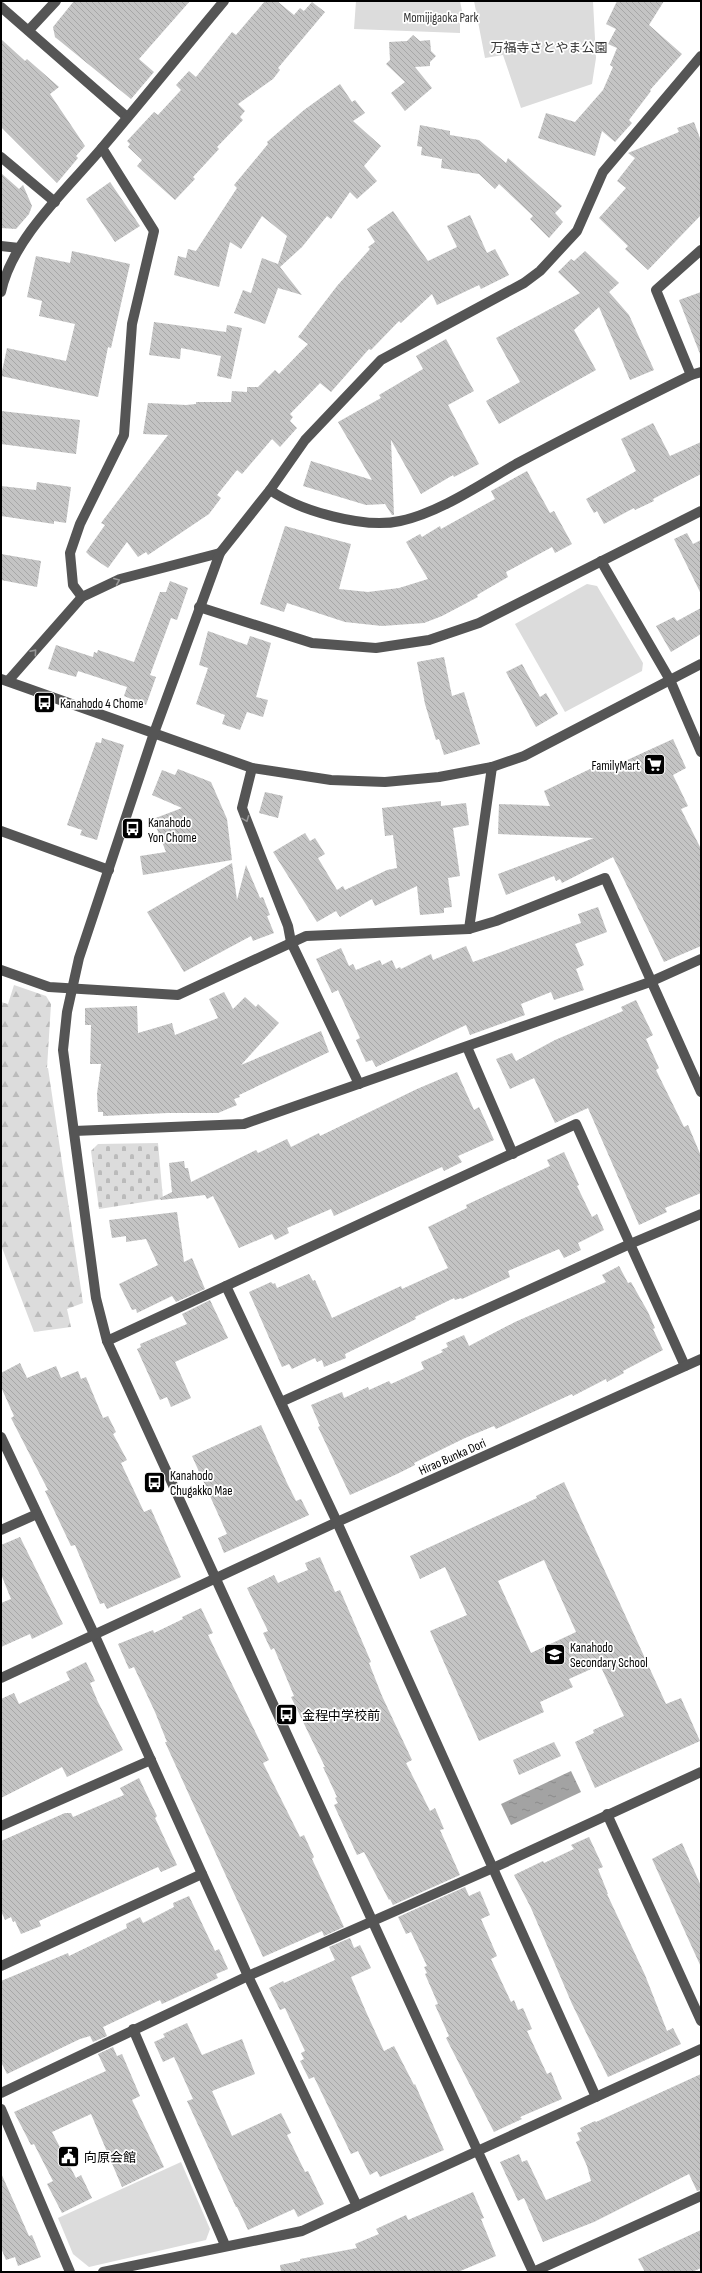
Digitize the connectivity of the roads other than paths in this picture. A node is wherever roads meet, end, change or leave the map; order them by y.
1 (56, 1) edge
2 (224, 1) edge
3 (1, 7) edge
4 (29, 30) junction
5 (701, 56) edge
6 (127, 117) junction
7 (102, 148) junction
8 (1, 156) edge
9 (55, 202) junction
10 (1, 246) edge
11 (20, 248) junction
12 (701, 250) edge
13 (1, 292) edge
14 (701, 372) edge
15 (691, 375) junction
16 (270, 490) junction
17 (701, 511) edge
18 (220, 553) junction
19 (601, 561) junction
20 (82, 597) junction
21 (199, 607) junction
22 (701, 664) edge
23 (5, 680) edge
24 (670, 680) junction
25 (154, 733) junction
26 (701, 752) edge
27 (252, 768) junction
28 (492, 768) junction
29 (1, 831) edge
30 (109, 870) junction
31 (469, 929) junction
32 (291, 942) junction
33 (701, 959) edge
34 (1, 970) edge
35 (650, 982) junction
36 (72, 988) junction
37 (467, 1047) junction
38 (359, 1084) junction
39 (701, 1092) edge
40 (74, 1131) junction
41 (513, 1154) junction
42 (701, 1214) edge
43 (630, 1244) junction
44 (226, 1286) junction
45 (107, 1341) junction
46 (701, 1359) edge
47 (685, 1366) junction
48 (281, 1402) junction
49 (1, 1437) edge
50 (37, 1514) junction
51 (337, 1522) junction
52 (1, 1530) edge
53 (214, 1579) junction
54 (95, 1636) junction
55 (1, 1678) edge
56 (151, 1760) junction
57 (701, 1772) edge
58 (607, 1814) junction
59 (1, 1826) edge
60 (493, 1868) junction
61 (202, 1874) junction
62 (371, 1920) junction
63 (1, 1966) edge
64 (248, 1976) junction
65 (701, 2021) edge
66 (133, 2029) junction
67 (701, 2049) edge
68 (1, 2093) edge
69 (596, 2097) junction
70 (1, 2109) edge
71 (477, 2153) junction
72 (701, 2196) edge
73 (357, 2206) junction
74 (225, 2245) junction
75 (70, 2272) edge
76 (103, 2272) edge
77 (533, 2272) edge

1 - 4 street
2 - 6 street
3 - 4 street
4 - 6 street
5 - 16 street
6 - 7 street
7 - 9 street
7 - 20 street
8 - 9 street
9 - 11 street
10 - 11 street
11 - 13 street
12 - 15 street
14 - 15 street
15 - 16 street
16 - 18 street
17 - 19 street
20 -> 18 street
18 - 21 street
19 - 21 street
19 - 24 street
23 -> 20 street
21 - 25 street
22 - 24 street
23 - 25 street
24 - 26 street
24 - 28 street
25 - 27 street
25 - 30 street
27 - 28 street
27 -> 32 street
28 - 31 street
29 - 30 street
30 - 36 street
31 - 32 street
31 - 35 street
32 - 36 street
32 - 38 street
33 - 35 street
34 - 36 street
35 - 37 street
35 - 39 street
36 - 40 street
37 - 38 street
37 - 41 street
38 - 40 street
40 - 45 street
41 - 43 street
41 - 44 street
42 - 43 street
43 - 47 street
43 - 48 street
44 - 45 street
44 - 48 street
45 - 53 street
46 - 47 street, Hirao Bunka Dori
47 - 51 street, Hirao Bunka Dori
48 - 51 street
49 - 50 street
50 - 52 street
50 - 54 street
51 - 53 street, Hirao Bunka Dori
51 - 60 street
53 - 54 street, Hirao Bunka Dori
53 - 62 street
54 - 55 street, Hirao Bunka Dori
54 - 56 street
56 - 59 street
56 - 61 street
57 - 58 street
58 - 60 street
58 - 65 street
60 - 62 street
60 - 69 street
61 - 63 street
61 - 64 street
62 - 64 street
62 - 71 street
64 - 66 street
64 - 73 street
66 - 68 street
66 - 74 street
67 - 69 street
69 - 71 street
70 - 75 street
71 - 73 street
71 - 77 street
72 - 77 street
73 - 74 street
74 - 76 street

